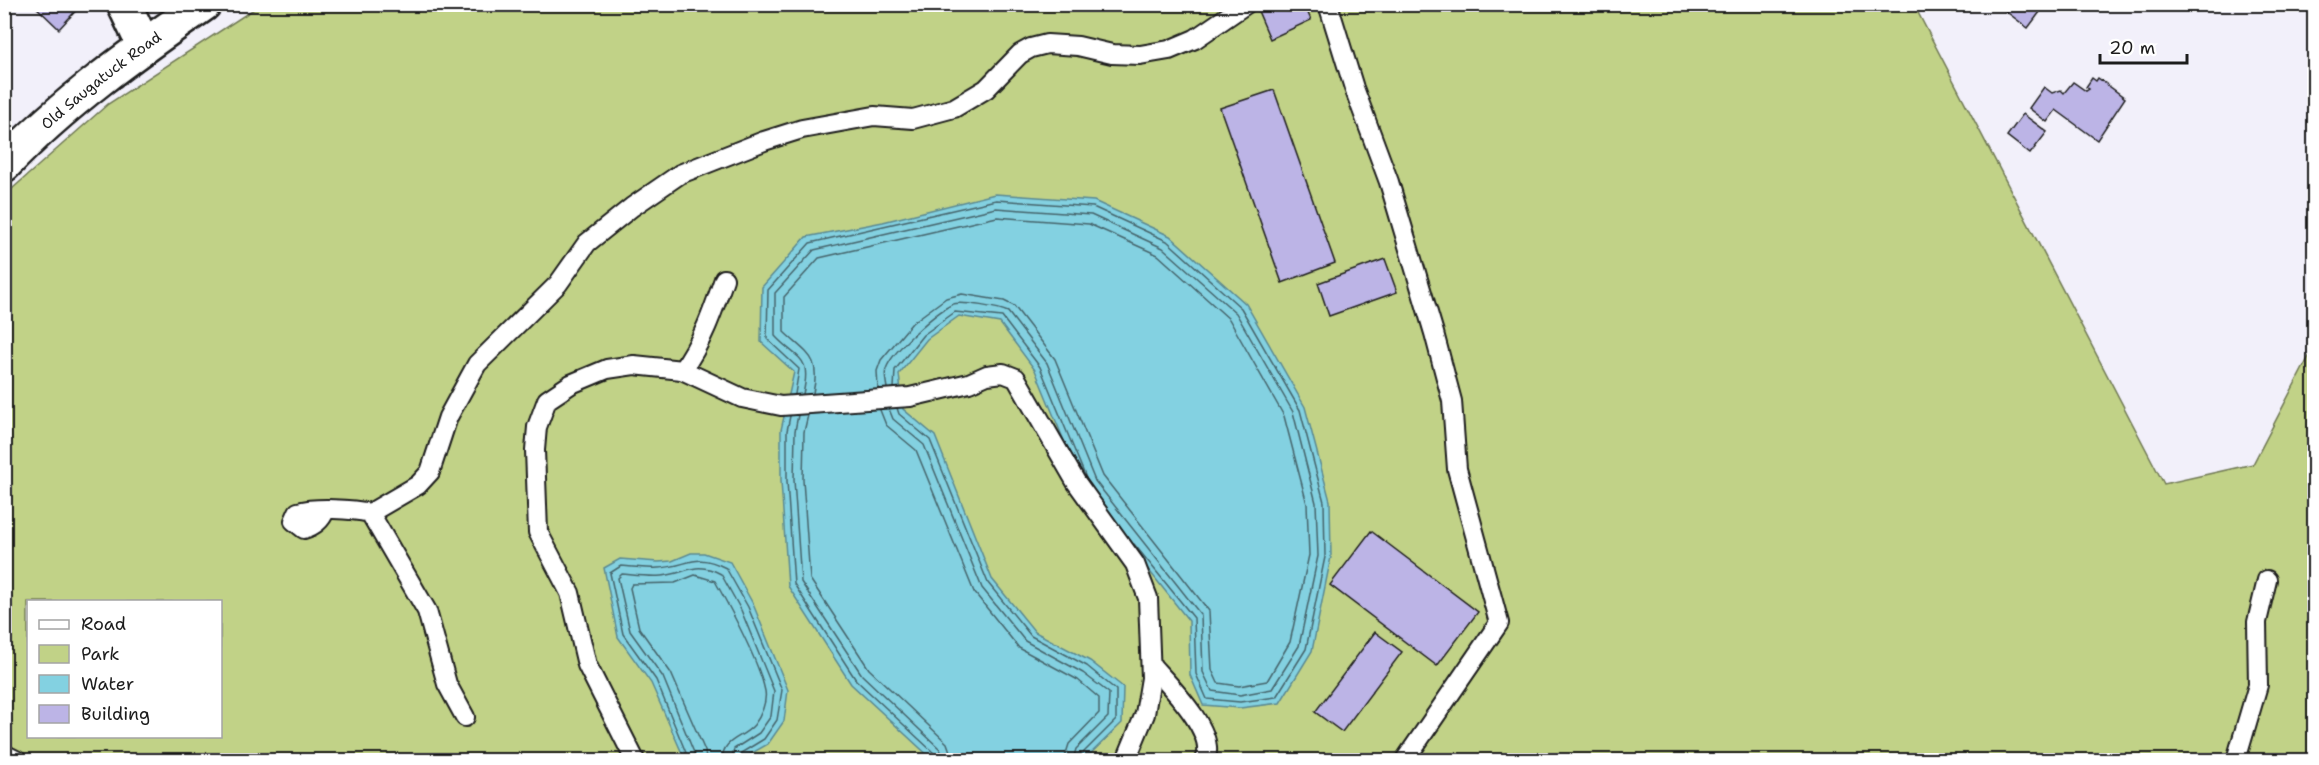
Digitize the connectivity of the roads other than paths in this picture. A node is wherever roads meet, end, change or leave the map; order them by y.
1 (124, 4) edge
2 (204, 4) edge
3 (1246, 4) edge
4 (1328, 4) edge
5 (144, 46) junction
6 (4, 165) edge
7 (724, 279) dead end
8 (682, 370) junction
9 (325, 511) dead end
10 (370, 513) junction
11 (2266, 580) dead end
12 (1151, 665) junction
13 (465, 717) dead end
14 (4, 754) edge
15 (16, 760) edge
16 (635, 760) edge
17 (1126, 760) edge
18 (1205, 760) edge
19 (1405, 760) edge
20 (2236, 760) edge

1 - 5 street
2 - 5 street, Old Saugatuck Road
3 - 10 lane
4 - 19 lane
5 - 6 street, Old Saugatuck Road
7 - 8 lane
8 - 12 lane
8 - 16 lane
9 - 10 lane
10 - 13 lane
11 - 20 lane
12 - 17 lane
12 - 18 lane
14 - 15 lane

